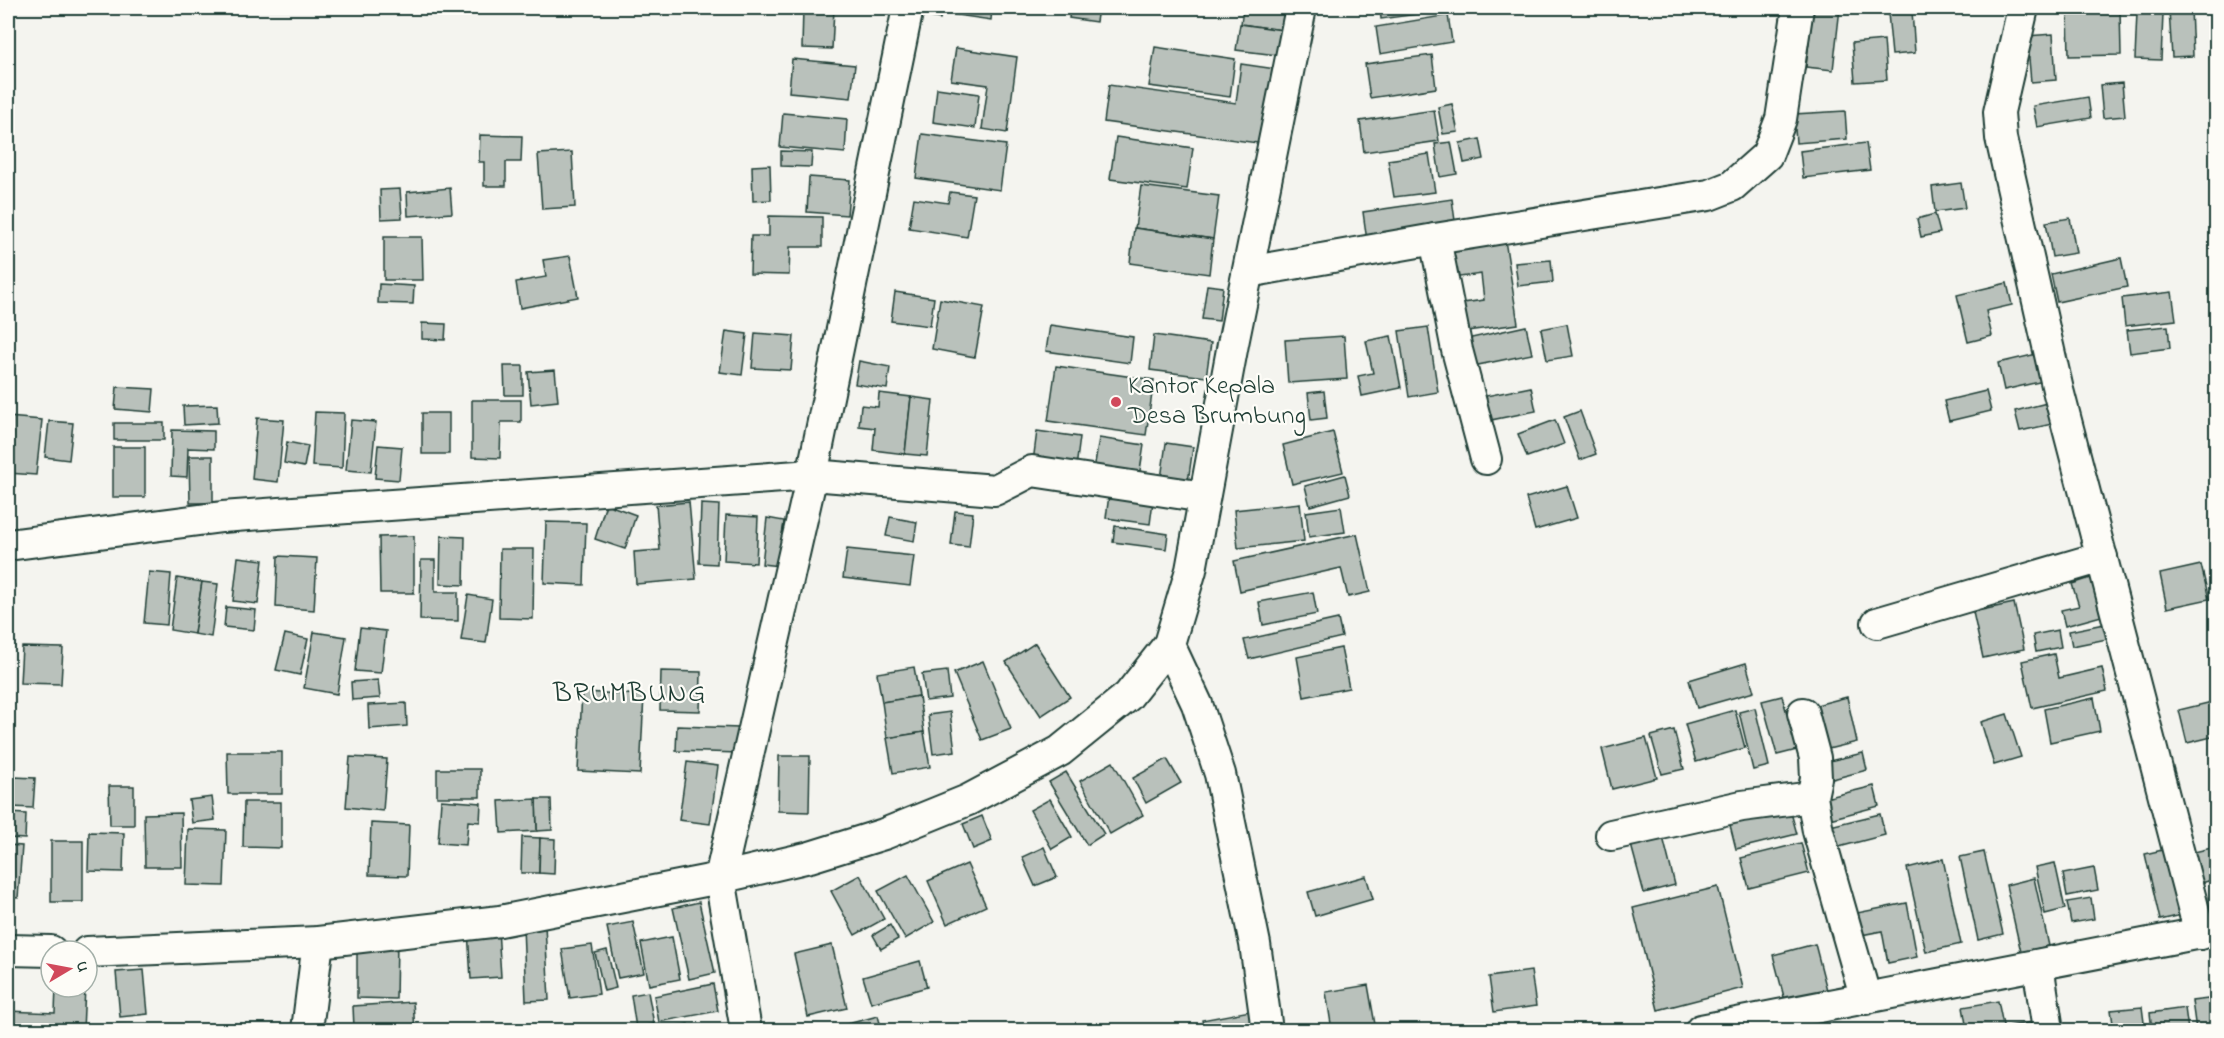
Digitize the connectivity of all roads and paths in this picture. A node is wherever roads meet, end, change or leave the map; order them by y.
1 (908, 8) edge
2 (1301, 8) edge
3 (1798, 8) edge
4 (2023, 8) edge
5 (1435, 239) junction
6 (1248, 272) junction
7 (1486, 459) dead end
8 (812, 475) junction
9 (1204, 497) junction
10 (8, 546) edge
11 (2102, 557) junction
12 (1877, 622) dead end
13 (1169, 644) junction
14 (1803, 713) dead end
15 (1812, 798) junction
16 (1611, 835) dead end
17 (720, 878) junction
18 (2208, 932) edge
19 (318, 942) junction
20 (8, 950) edge
21 (39, 951) edge
22 (99, 951) edge
23 (2038, 965) junction
24 (1866, 999) junction
25 (307, 1030) edge
26 (746, 1030) edge
27 (1267, 1030) edge
28 (1701, 1030) edge
29 (2048, 1030) edge

1 - 8 street
2 - 6 street
3 - 5 street
4 - 11 street
5 - 6 street
5 - 7 street
6 - 9 street
8 - 9 street
8 - 10 street
8 - 17 street
9 - 13 street
11 - 12 street
11 - 18 street
13 - 17 street
13 - 27 street
14 - 15 street
15 - 16 street
15 - 24 street
17 - 19 street
17 - 26 street
18 - 23 street
19 - 22 street
19 - 25 street
20 - 21 street
23 - 24 street
23 - 29 street
24 - 28 street

